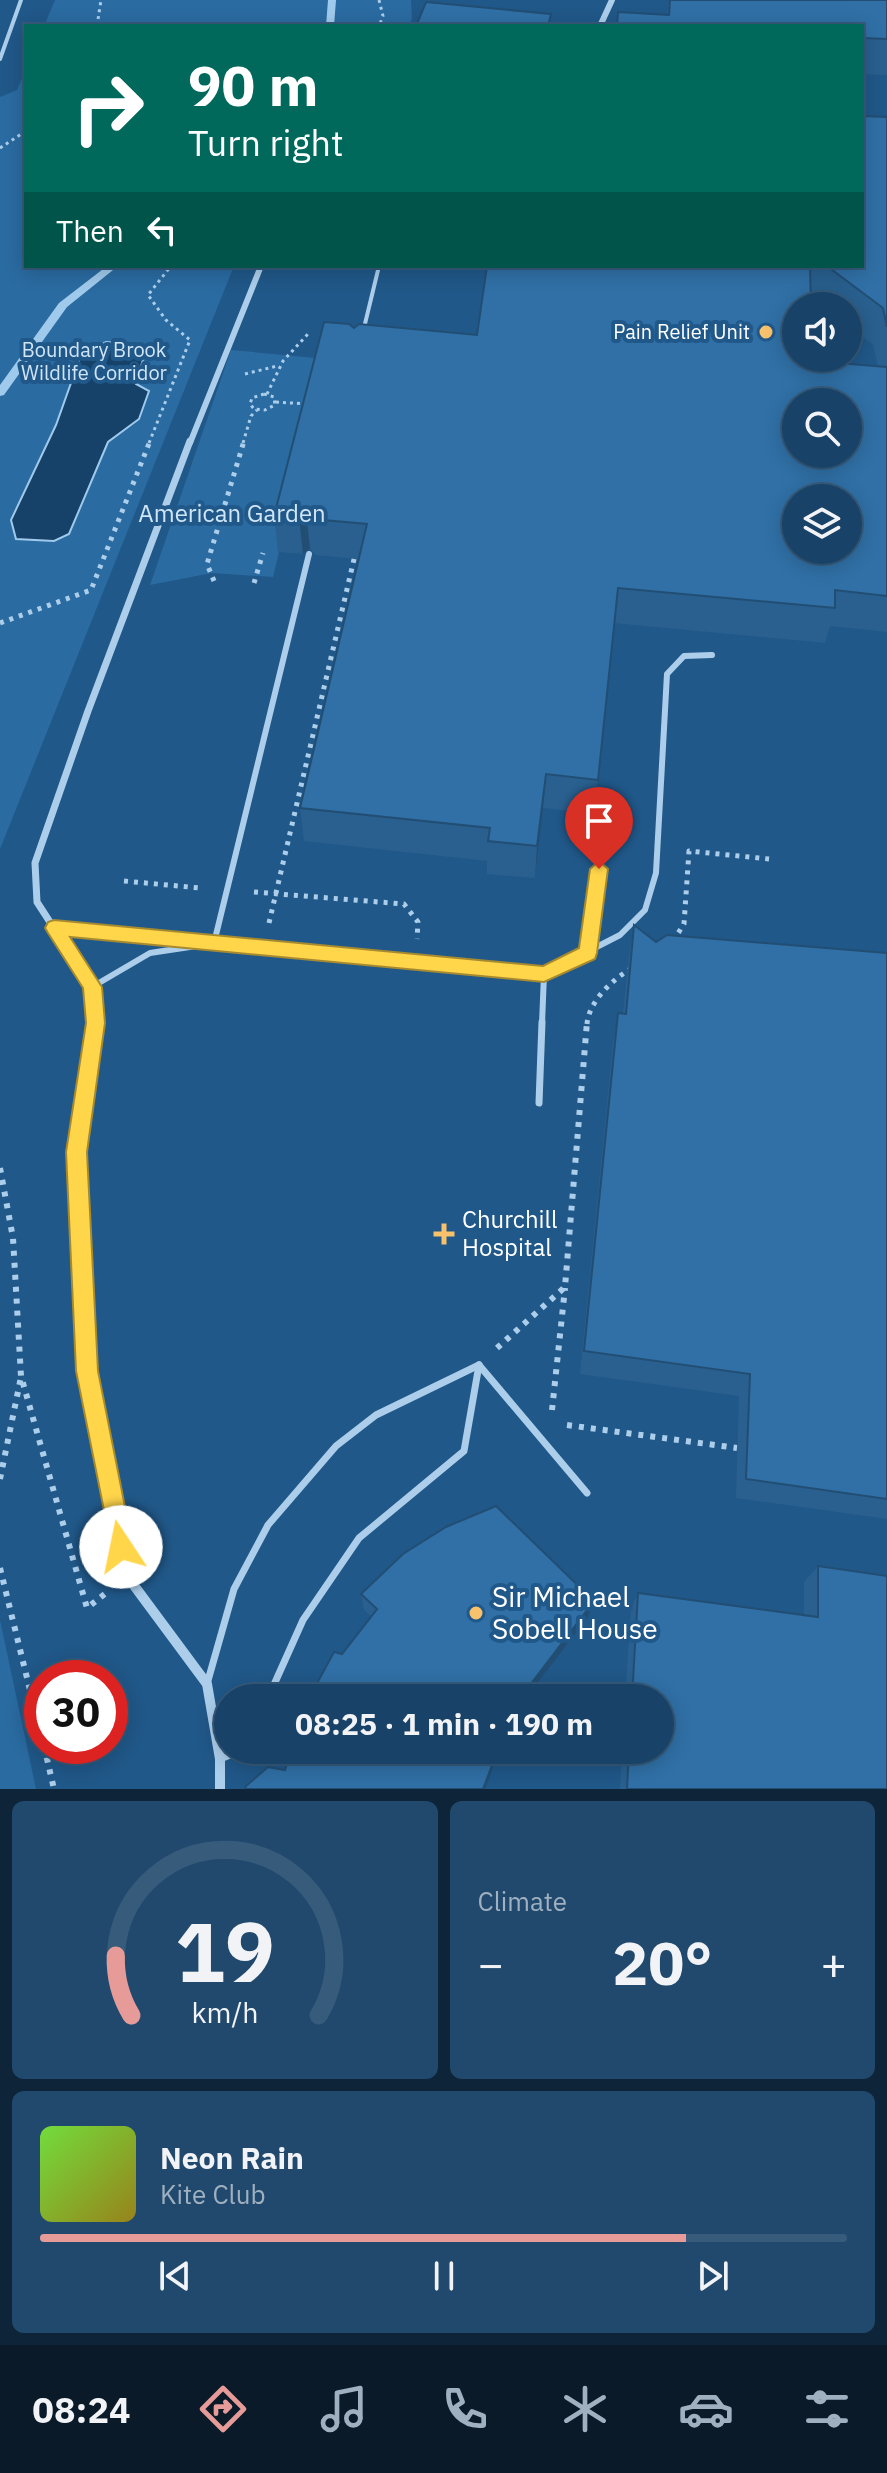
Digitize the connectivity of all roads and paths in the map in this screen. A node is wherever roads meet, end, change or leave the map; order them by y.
1 (21, 0) edge
2 (101, 0) edge
3 (379, 0) edge
4 (612, 0) edge
5 (97, 24) edge
6 (380, 24) edge
7 (601, 24) edge
8 (0, 59) edge
9 (24, 132) edge
10 (0, 148) edge
11 (169, 268) edge
12 (260, 268) edge
13 (378, 268) edge
14 (308, 334) dead end
15 (361, 338) edge
16 (267, 394) junction
17 (276, 402) junction
18 (314, 405) edge
19 (257, 410) junction
20 (358, 543) edge
21 (263, 553) dead end
22 (309, 554) edge
23 (214, 581) dead end
24 (254, 583) dead end
25 (0, 623) edge
26 (712, 655) dead end
27 (603, 840) dead end
28 (769, 859) dead end
29 (124, 881) dead end
30 (227, 890) junction
31 (276, 893) junction
32 (54, 928) junction
33 (214, 943) junction
34 (263, 947) junction
35 (668, 949) edge
36 (588, 953) junction
37 (412, 961) junction
38 (641, 964) edge
39 (544, 974) junction
40 (92, 987) junction
41 (539, 1103) dead end
42 (0, 1168) edge
43 (565, 1287) junction
44 (479, 1365) junction
45 (21, 1376) junction
46 (737, 1448) dead end
47 (0, 1479) edge
48 (587, 1493) dead end
49 (0, 1568) edge
50 (127, 1576) junction
51 (24, 1666) edge
52 (207, 1684) junction
53 (274, 1684) edge
54 (214, 1724) edge
55 (48, 1764) edge
56 (220, 1764) edge
57 (54, 1789) edge
58 (220, 1789) edge

1 - 8 lane
2 - 5 path
3 - 6 path
4 - 7 street
9 - 10 path
11 - 25 path
12 - 32 street
13 - 15 lane
14 - 16 path
16 - 17 path
16 - 19 path
17 - 18 path
17 - 19 path
19 - 23 path
20 - 31 path
21 - 24 path
22 - 30 lane
26 - 36 lane
27 - 36 lane
28 - 35 path
29 - 30 path
30 - 31 path
30 - 33 lane
31 - 34 path
31 - 37 path
32 - 33 lane
32 - 40 street
33 - 34 lane
33 - 40 lane
34 - 37 lane
36 - 39 lane
37 - 39 lane
38 - 43 path
39 - 41 lane
40 - 50 street
42 - 45 path
43 - 44 path
43 - 46 path
44 - 48 lane
44 - 52 lane
44 - 53 lane
45 - 47 path
45 - 50 path
49 - 51 path
50 - 52 street
52 - 54 street
55 - 57 path
56 - 58 street

